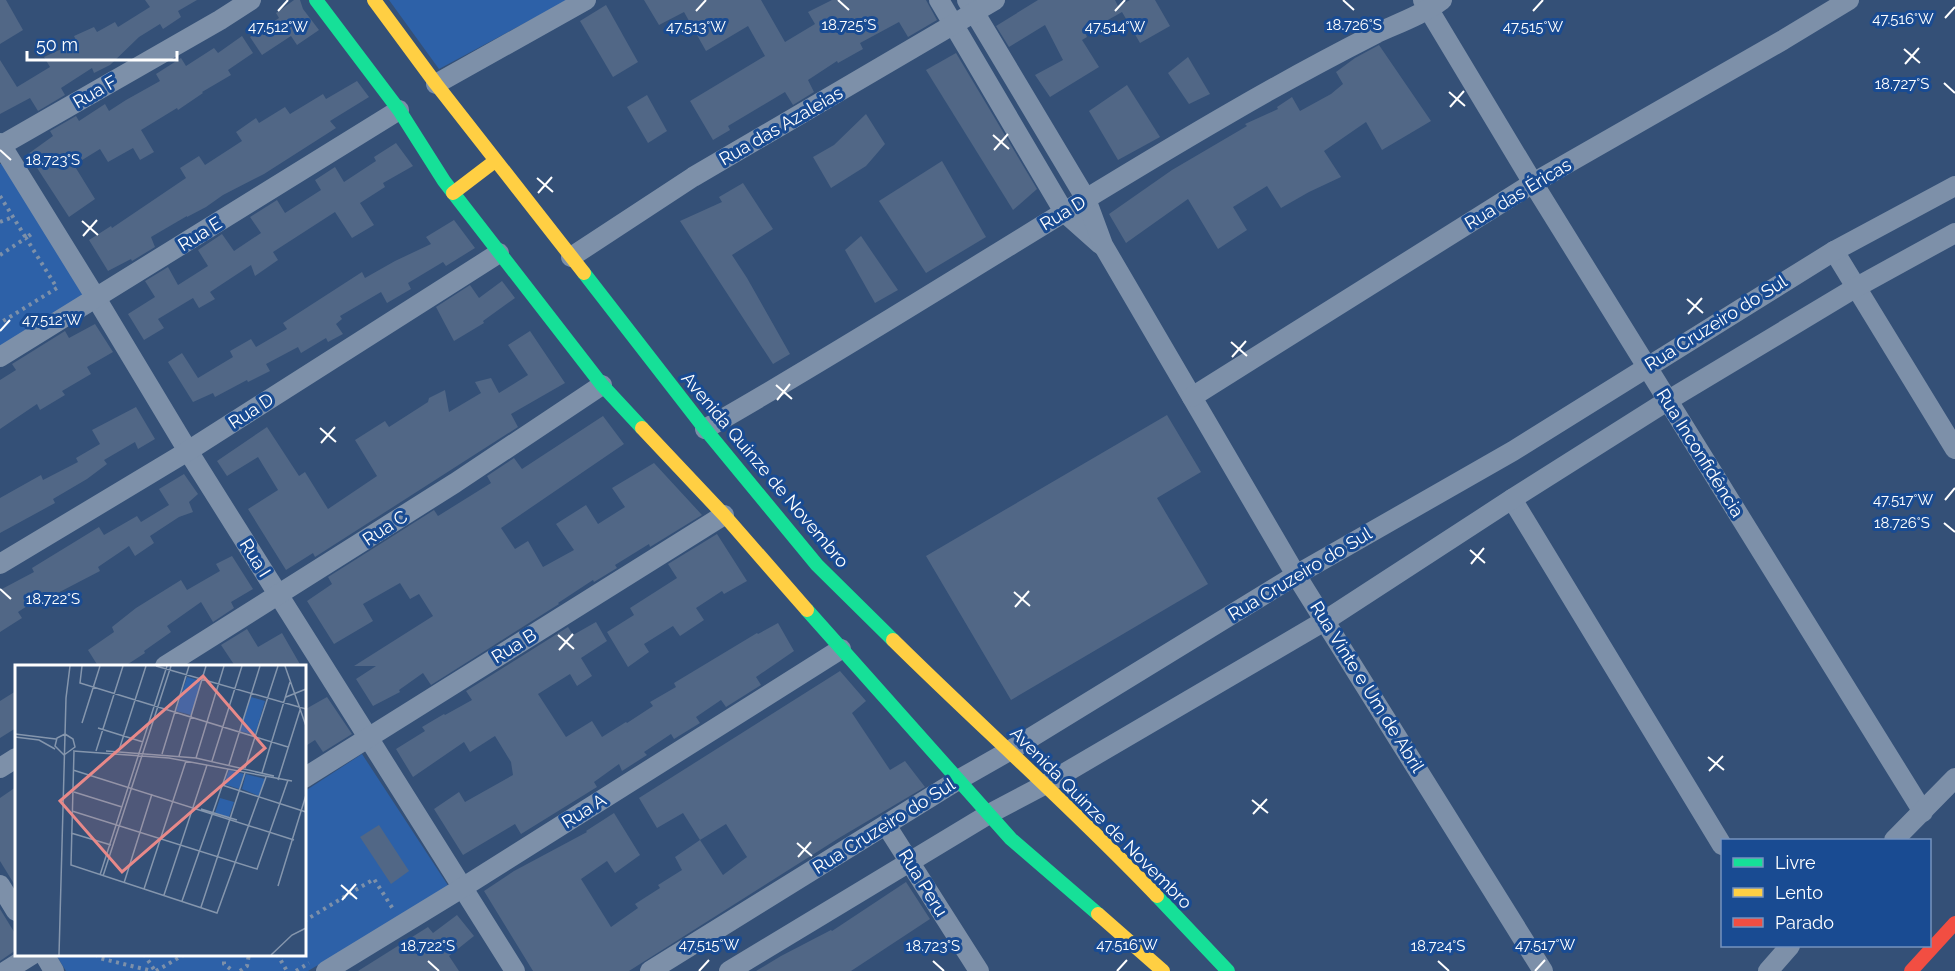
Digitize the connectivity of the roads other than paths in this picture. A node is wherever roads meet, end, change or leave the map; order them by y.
1 (251, 0) edge
2 (316, 0) edge
3 (374, 0) edge
4 (939, 0) edge
5 (995, 0) edge
6 (1849, 0) edge
7 (583, 1) edge
8 (1431, 3) edge
9 (970, 6) edge
10 (954, 24) junction
11 (436, 84) junction
12 (399, 110) junction
13 (1, 145) edge
14 (495, 161) junction
15 (1533, 183) junction
16 (1955, 186) edge
17 (453, 193) junction
18 (1086, 199) junction
19 (1064, 212) junction
20 (1955, 233) edge
21 (1102, 245) junction
22 (1834, 251) junction
23 (499, 253) junction
24 (571, 257) junction
25 (1855, 288) junction
26 (96, 298) junction
27 (0, 357) edge
28 (1647, 366) junction
29 (602, 385) junction
30 (1192, 397) junction
31 (1668, 401) junction
32 (705, 429) junction
33 (1955, 449) edge
34 (188, 451) junction
35 (1512, 499) junction
36 (724, 515) junction
37 (0, 564) edge
38 (1296, 575) junction
39 (279, 596) junction
40 (1326, 620) junction
41 (841, 649) junction
42 (167, 665) edge
43 (368, 737) junction
44 (1009, 751) junction
45 (15, 759) edge
46 (0, 768) edge
47 (306, 777) edge
48 (1955, 778) edge
49 (958, 780) junction
50 (1046, 784) junction
51 (1923, 812) junction
52 (989, 814) junction
53 (886, 825) junction
54 (1895, 839) edge
55 (1721, 843) edge
56 (910, 862) junction
57 (0, 885) edge
58 (462, 888) junction
59 (15, 909) edge
60 (1955, 923) edge
61 (1786, 947) edge
62 (30, 956) edge
63 (45, 956) edge
64 (321, 965) edge
65 (1157, 969) edge
66 (6, 971) edge
67 (54, 971) edge
68 (514, 971) edge
69 (650, 971) edge
70 (729, 971) edge
71 (979, 971) edge
72 (1228, 971) edge
73 (1543, 971) edge
74 (1768, 971) edge
75 (1911, 971) edge

1 - 13 street, Rua F
2 - 12 main road
3 - 11 main road, Avenida Quinze de Novembro
4 - 10 street, Rua Vinte e Um de Abril
5 - 9 street, Rua das Azaleias
6 - 15 street, Rua das Éricas
7 - 11 street
8 - 15 street, Rua Inconfidência
8 - 18 street, Rua D
9 - 10 street, Rua das Azaleias
9 - 18 street, Rua Vinte e Um de Abril
10 - 19 street, Rua Vinte e Um de Abril
10 - 24 street, Rua das Azaleias
11 - 14 main road, Avenida Quinze de Novembro
12 - 17 main road
12 - 26 street, Rua E
13 - 26 street, Rua I
14 - 17 main road
14 - 24 main road, Avenida Quinze de Novembro
15 - 28 street, Rua Inconfidência
15 - 30 street, Rua das Éricas
16 - 22 street, Rua Cruzeiro do Sul
17 - 23 main road
18 - 19 street, Rua D
18 - 21 street, Rua Vinte e Um de Abril
19 - 21 street, Rua Vinte e Um de Abril
19 - 32 street, Rua D
20 - 25 street
21 - 30 street, Rua Vinte e Um de Abril
22 - 25 street
22 - 28 street, Rua Cruzeiro do Sul
23 - 29 main road
23 - 34 street, Rua D
24 - 32 main road, Avenida Quinze de Novembro
25 - 31 street
25 - 33 street
26 - 27 street, Rua E
26 - 34 street, Rua I
28 - 31 street, Rua Inconfidência
28 - 38 street, Rua Cruzeiro do Sul
29 - 36 main road
29 - 39 street, Rua C
30 - 38 street, Rua Vinte e Um de Abril
31 - 35 street
31 - 51 street, Rua Inconfidência
32 - 44 main road, Avenida Quinze de Novembro
34 - 37 street, Rua D
34 - 39 street, Rua I
35 - 40 street
35 - 55 street
36 - 41 main road
36 - 43 street, Rua B
38 - 40 street, Rua Vinte e Um de Abril
38 - 44 street, Rua Cruzeiro do Sul
39 - 42 street, Rua C
39 - 43 street, Rua I
40 - 50 street
40 - 73 street, Rua Vinte e Um de Abril
41 - 49 main road
41 - 58 street, Rua A
43 - 47 street, Rua B
43 - 58 street, Rua I
44 - 49 street, Rua Cruzeiro do Sul
44 - 50 main road, Avenida Quinze de Novembro
45 - 46 street
48 - 51 street
49 - 52 main road
49 - 53 street, Rua Cruzeiro do Sul
50 - 52 street
50 - 72 main road, Avenida Quinze de Novembro
51 - 54 street
52 - 56 street
52 - 65 main road
53 - 56 street, Rua Peru
53 - 69 street, Rua Cruzeiro do Sul
56 - 70 street
56 - 71 street, Rua Peru
57 - 59 street
58 - 64 street, Rua A
58 - 68 street, Rua I
60 - 75 main road
61 - 74 street
62 - 66 street
63 - 67 street

